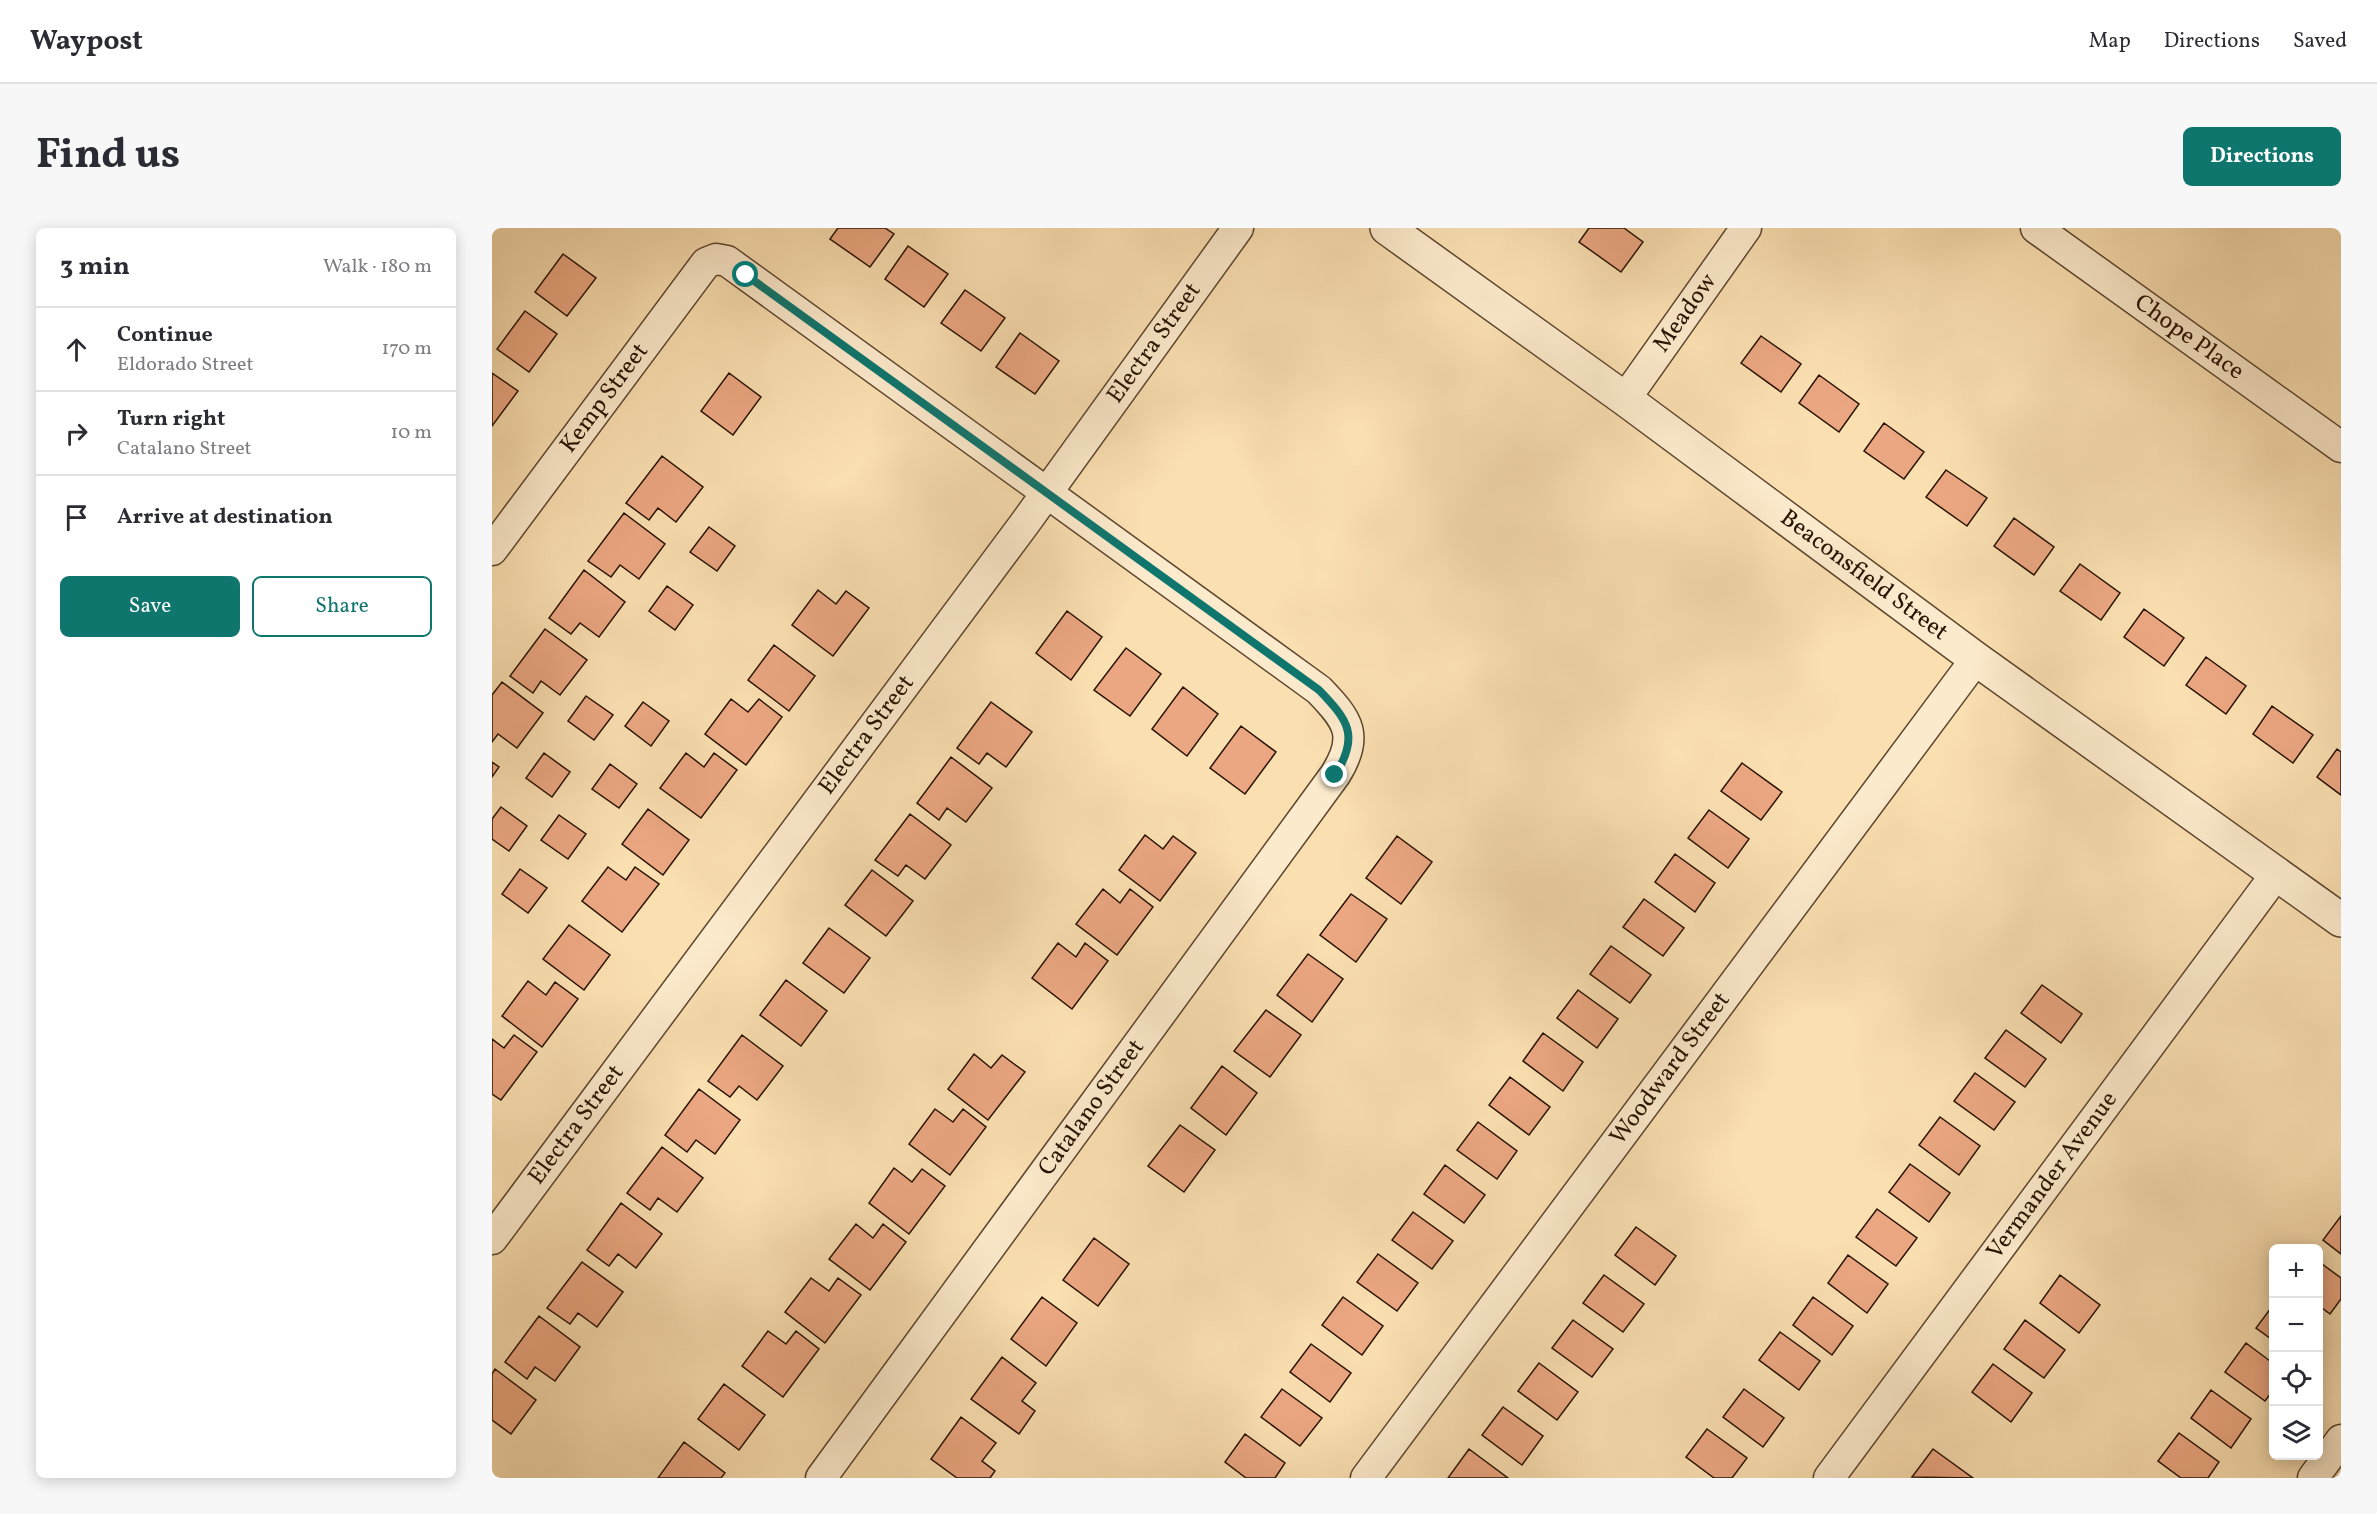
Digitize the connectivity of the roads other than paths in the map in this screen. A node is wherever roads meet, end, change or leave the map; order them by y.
1 (1238, 228) edge
2 (1387, 228) edge
3 (1746, 228) edge
4 (2036, 228) edge
5 (1625, 399) junction
6 (2341, 447) edge
7 (1047, 493) junction
8 (492, 550) edge
9 (1976, 658) junction
10 (2277, 873) junction
11 (2341, 920) edge
12 (492, 1239) edge
13 (2341, 1440) edge
14 (821, 1478) edge
15 (1366, 1478) edge
16 (1829, 1478) edge
17 (2313, 1478) edge

1 - 7 street, Electra Street
2 - 5 street, Beaconsfield Street
3 - 5 street, Meadow
4 - 6 street, Chope Place
5 - 9 street, Beaconsfield Street
7 - 8 street, Kemp Street
7 - 12 street, Electra Street
7 - 14 street, Catalano Street
9 - 10 street, Beaconsfield Street
9 - 15 street, Woodward Street
10 - 11 street, Beaconsfield Street
10 - 16 street, Vermander Avenue
13 - 17 street

